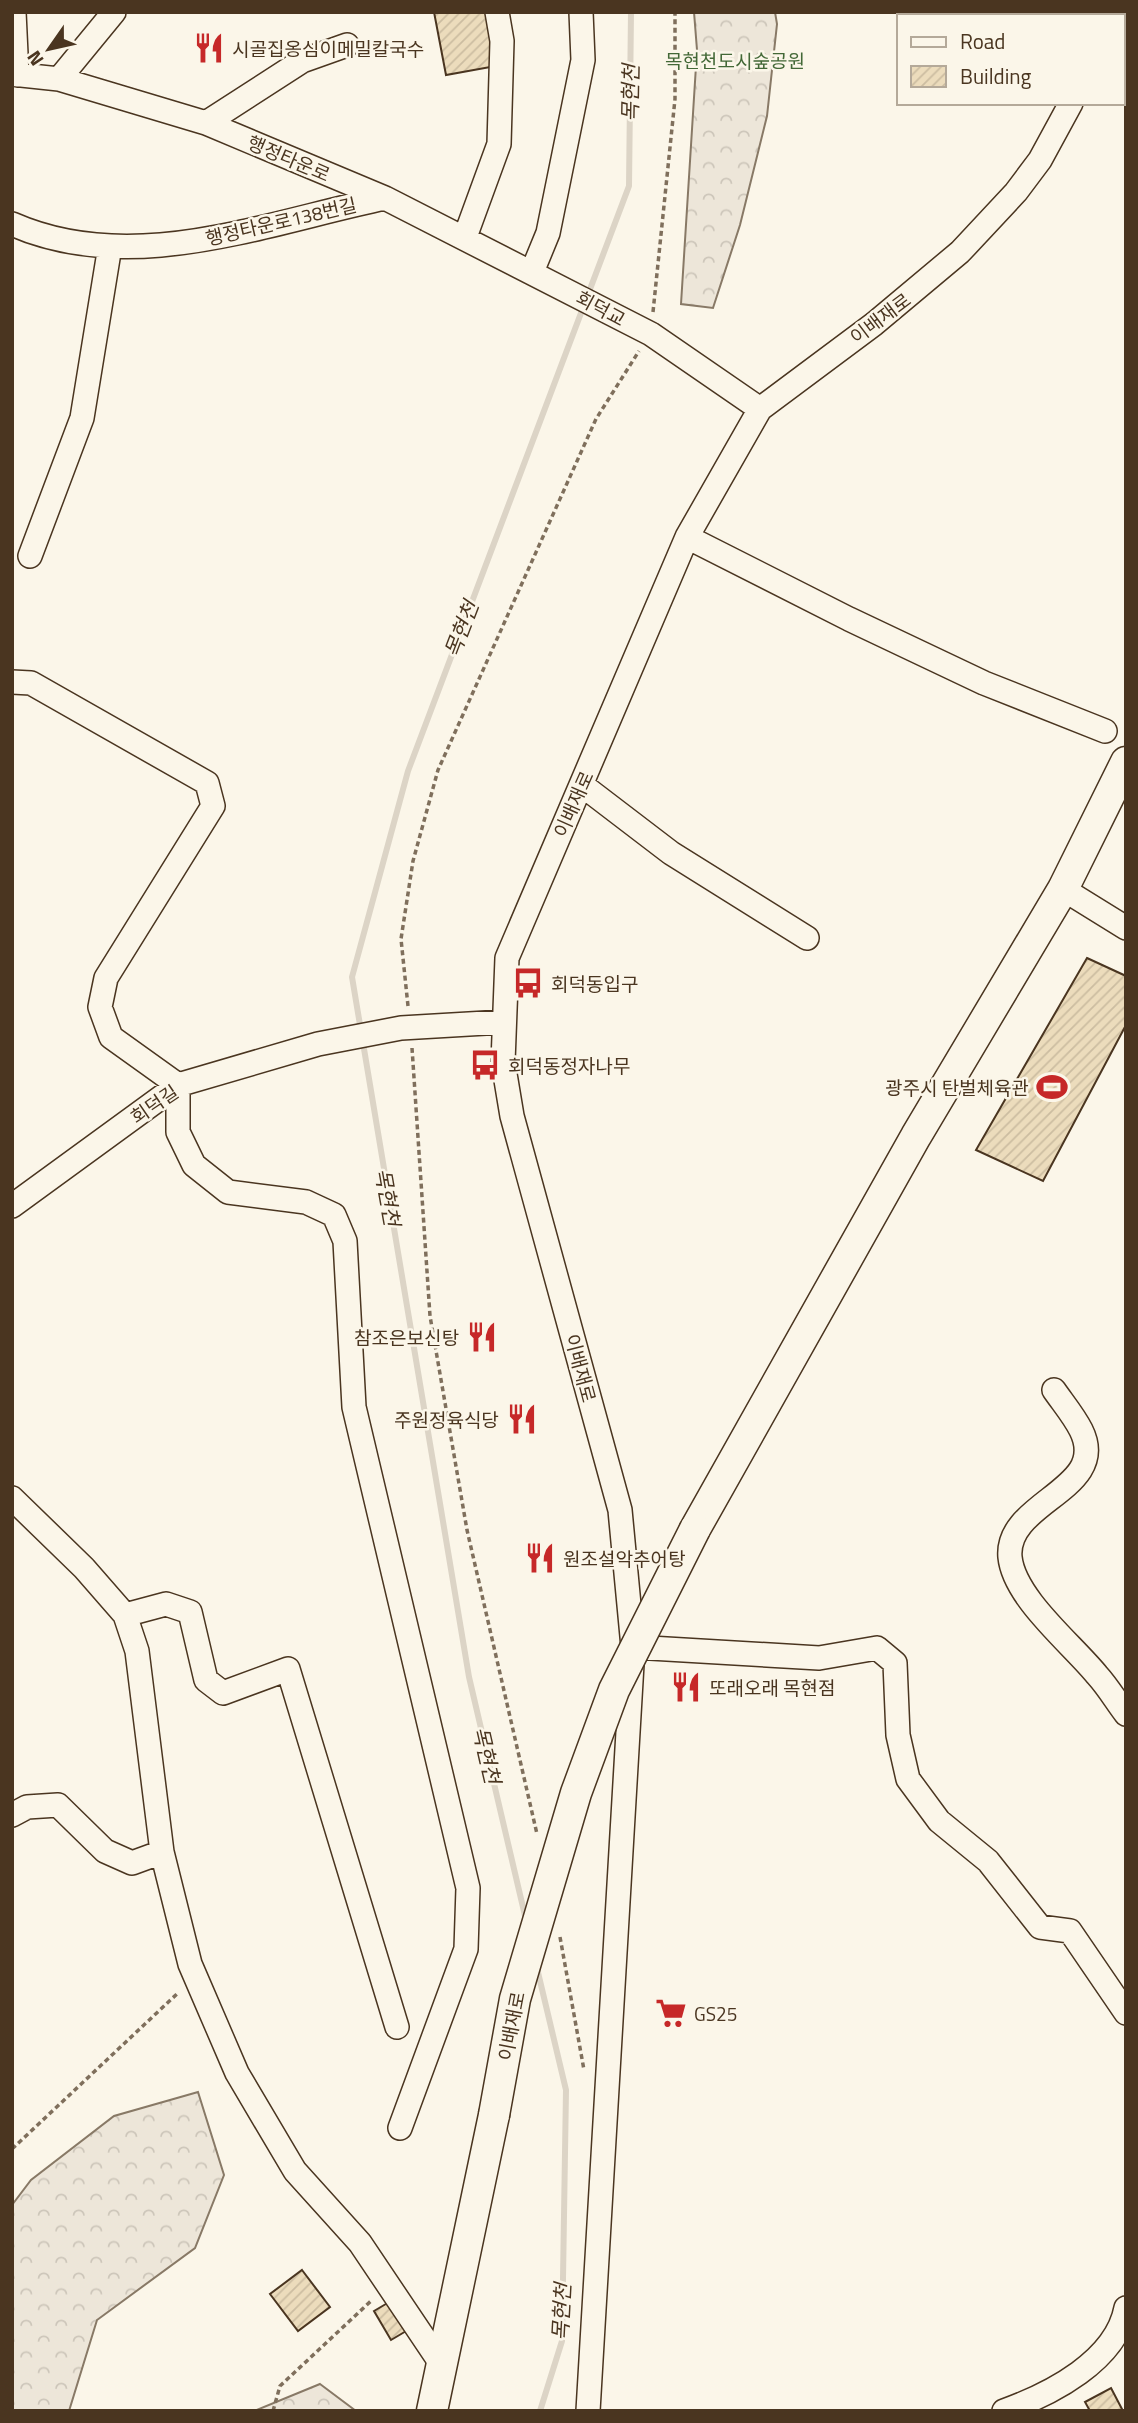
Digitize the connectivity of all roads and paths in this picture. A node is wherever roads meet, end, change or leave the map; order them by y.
1 (14, 12) edge
2 (114, 12) edge
3 (497, 12) edge
4 (581, 12) edge
5 (347, 45) dead end
6 (15, 75) edge
7 (59, 79) junction
8 (1070, 105) edge
9 (206, 122) junction
10 (385, 198) junction
11 (12, 224) edge
12 (465, 237) junction
13 (110, 246) junction
14 (542, 276) junction
15 (760, 410) junction
16 (687, 537) junction
17 (30, 556) dead end
18 (12, 682) edge
19 (1105, 731) dead end
20 (1126, 762) edge
21 (582, 785) junction
22 (1063, 888) junction
23 (1126, 928) edge
24 (807, 938) dead end
25 (503, 1022) junction
26 (178, 1085) junction
27 (12, 1206) edge
28 (1054, 1390) dead end
29 (12, 1498) edge
30 (125, 1615) junction
31 (633, 1647) junction
32 (1126, 1714) edge
33 (12, 1815) edge
34 (162, 1852) junction
35 (195, 1976) junction
36 (1126, 2013) edge
37 (397, 2027) dead end
38 (400, 2128) dead end
39 (12, 2149) edge
40 (389, 2287) junction
41 (1126, 2308) edge
42 (442, 2365) junction
43 (273, 2411) edge
44 (432, 2411) edge
45 (589, 2411) edge
46 (1004, 2411) edge

1 - 6 street
2 - 7 street
3 - 12 street
4 - 14 street
5 - 9 street
6 - 7 street, 행정타운로
7 - 9 street, 행정타운로
8 - 15 street, 이배재로
9 - 10 street, 행정타운로
10 - 12 street, 행정타운로
10 - 13 street, 행정타운로138번길
11 - 13 street, 행정타운로138번길
12 - 14 street, 행정타운로
13 - 17 street
14 - 15 street, 회덕교
15 - 16 street, 이배재로
16 - 19 street
16 - 21 street, 이배재로
18 - 26 street
20 - 22 main road, 이배재로
21 - 24 street
21 - 25 street, 이배재로
22 - 23 street
22 - 42 main road, 이배재로, bridge
25 - 26 street, 회덕길
25 - 31 street, 이배재로
26 - 27 street, 회덕길
26 - 38 street
28 - 32 street
29 - 30 street
30 - 34 street
30 - 37 street
31 - 36 street
31 - 45 street, 이배재로
33 - 34 street
34 - 35 street
35 - 39 path
35 - 40 street
40 - 42 street
40 - 43 path
41 - 46 street
42 - 44 main road, 이배재로

